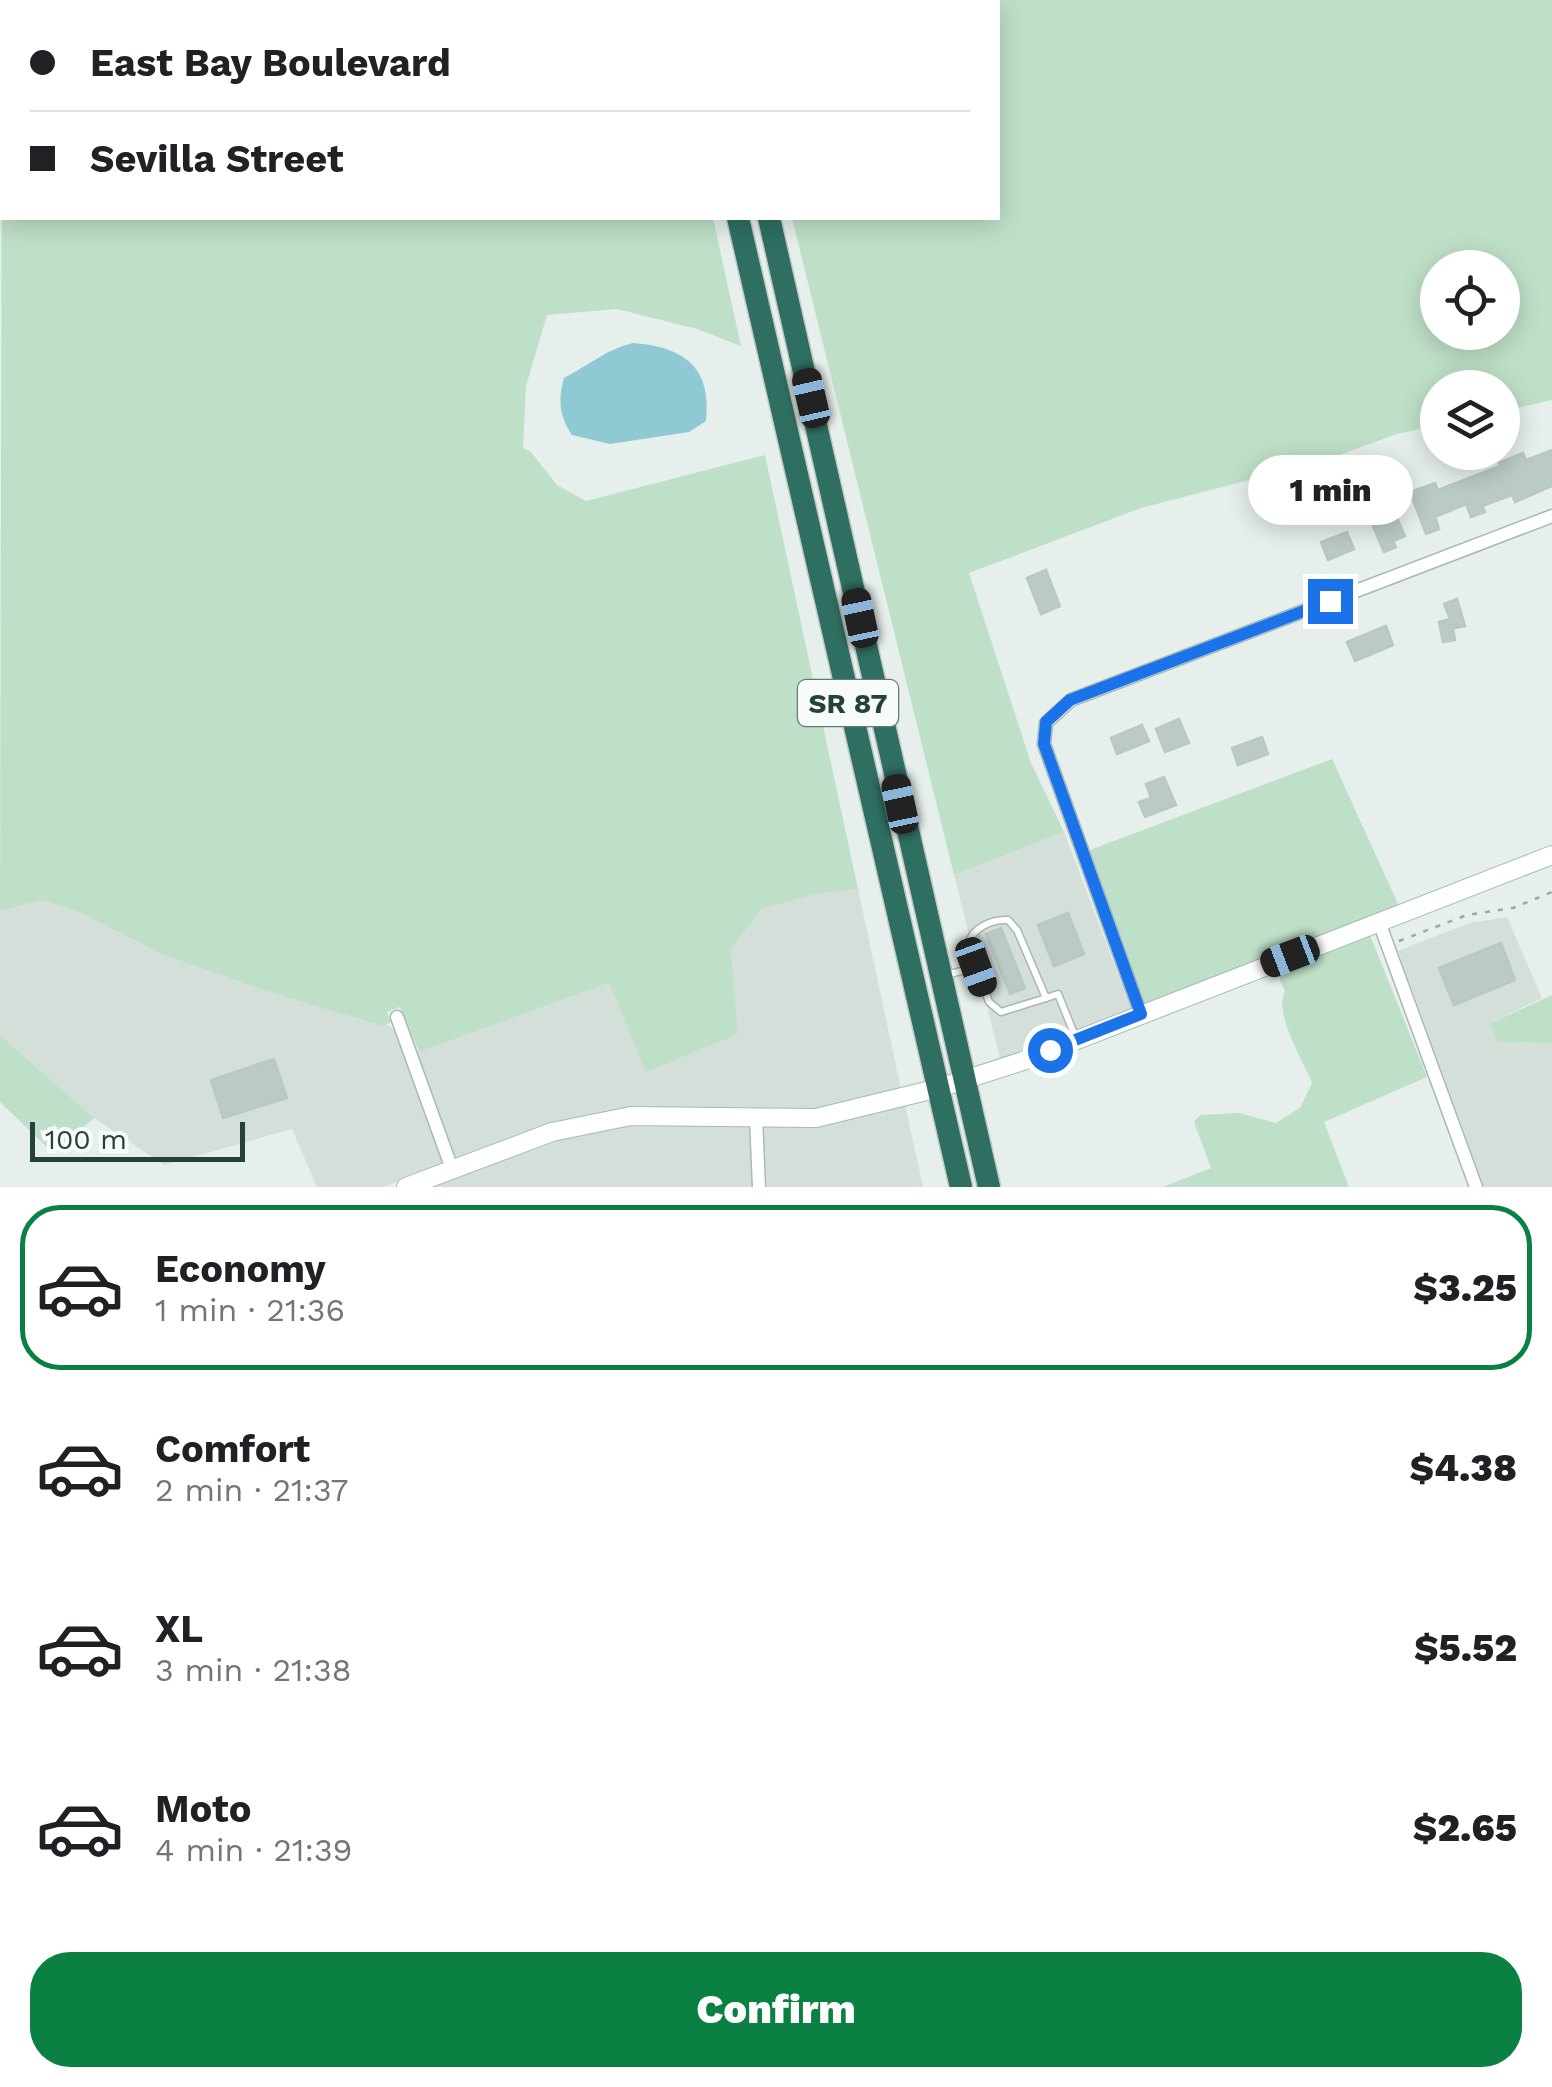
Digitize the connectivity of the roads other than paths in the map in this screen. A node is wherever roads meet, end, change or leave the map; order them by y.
1 (738, 220) edge
2 (769, 220) edge
3 (1552, 516) edge
4 (1552, 855) edge
5 (1380, 922) junction
6 (976, 967) junction
7 (940, 977) junction
8 (1046, 998) junction
9 (1141, 1014) junction
10 (397, 1018) dead end
11 (1077, 1039) junction
12 (964, 1080) junction
13 (939, 1088) junction
14 (756, 1117) junction
15 (452, 1169) junction
16 (406, 1187) edge
17 (760, 1187) edge
18 (961, 1187) edge
19 (988, 1187) edge
20 (1476, 1187) edge

1 - 13 highway, SR 87
2 - 7 highway, SR 87
3 - 9 street
4 - 5 main road
5 - 9 main road
5 - 20 street
6 - 7 lane
6 - 8 lane
6 - 8 lane
7 - 12 highway, SR 87
8 - 11 lane
9 - 11 main road
10 - 15 street
11 - 12 main road
12 - 13 main road
12 - 19 highway, SR 87
13 - 14 main road
13 - 18 highway, SR 87
14 - 15 main road
14 - 17 street
15 - 16 main road

